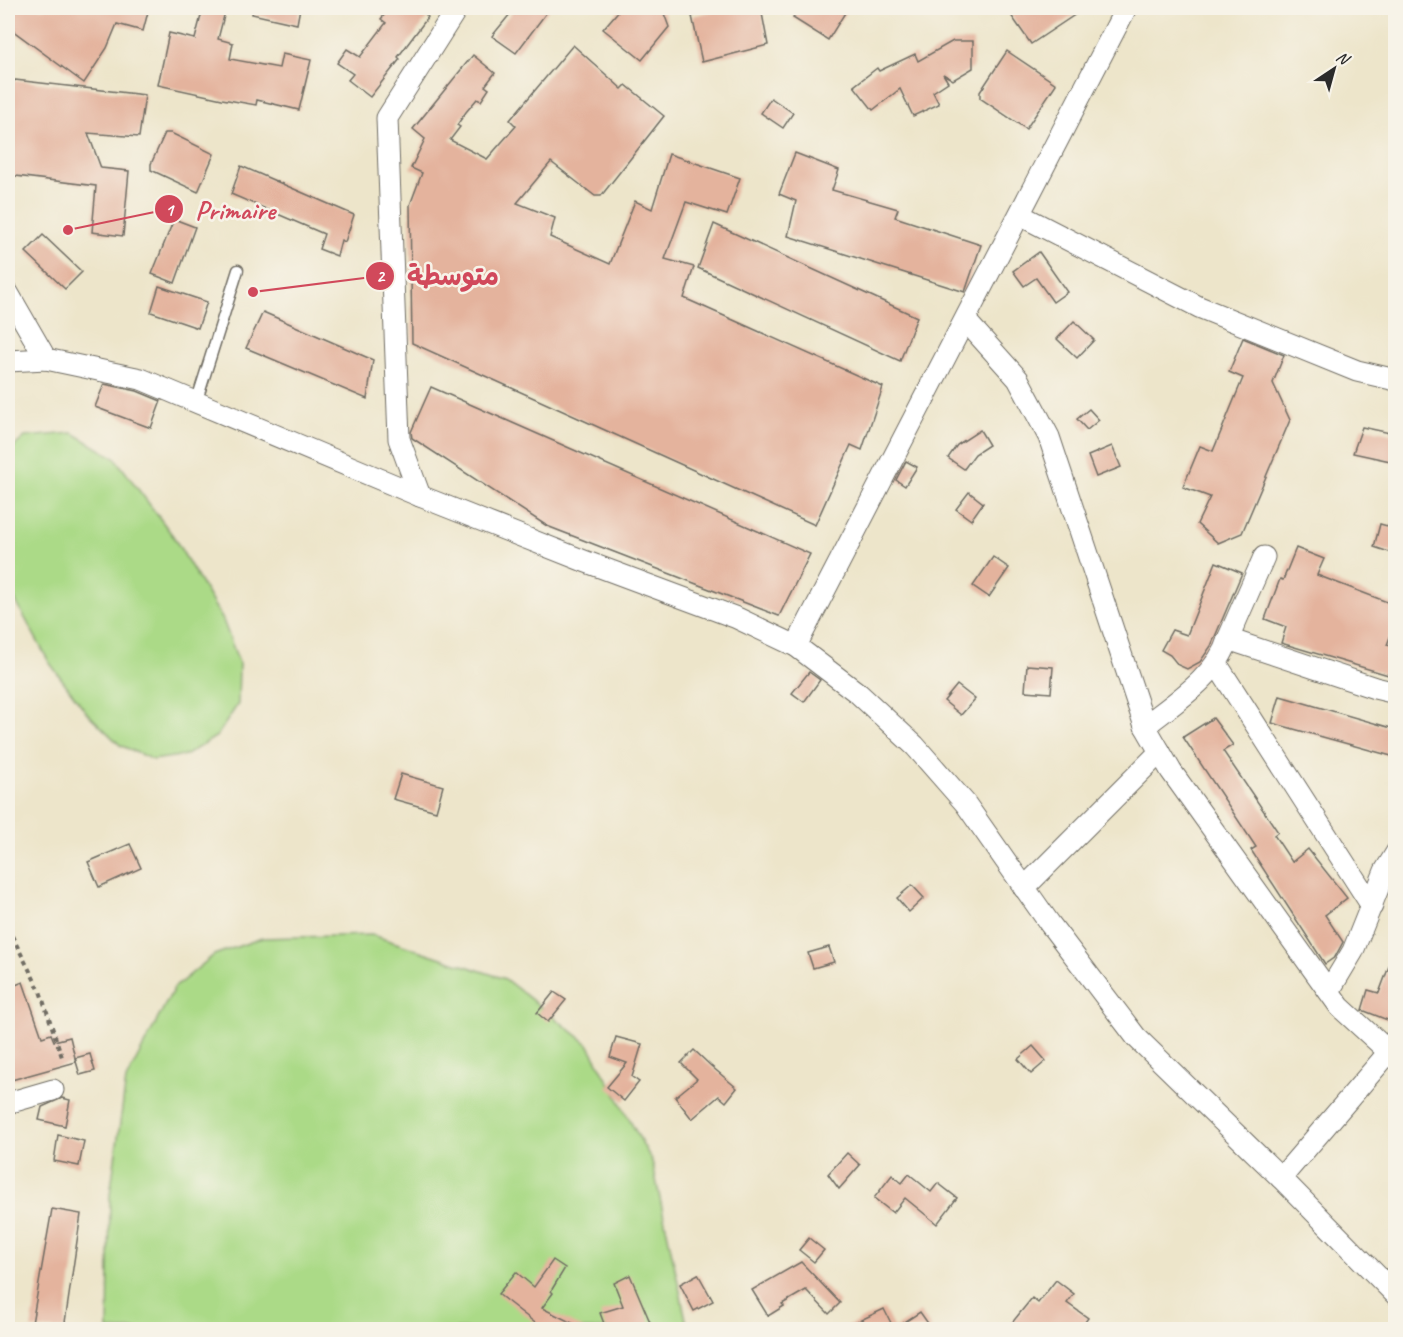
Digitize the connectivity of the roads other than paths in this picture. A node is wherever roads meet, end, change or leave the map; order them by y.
1 (457, 8) edge
2 (1126, 8) edge
3 (1020, 215) junction
4 (238, 270) dead end
5 (8, 293) edge
6 (966, 321) junction
7 (46, 359) junction
8 (8, 361) edge
9 (1395, 380) edge
10 (196, 403) junction
11 (420, 496) junction
12 (1264, 556) dead end
13 (1228, 639) junction
14 (796, 646) junction
15 (1216, 663) junction
16 (1395, 693) edge
17 (1146, 726) junction
18 (1160, 752) junction
19 (1395, 853) edge
20 (1024, 888) junction
21 (1372, 906) junction
22 (1329, 992) junction
23 (1393, 1049) edge
24 (53, 1090) dead end
25 (8, 1103) edge
26 (1281, 1178) junction
27 (1395, 1295) edge

1 - 11 street
2 - 3 street
3 - 6 street
3 - 9 street
4 - 10 lane
5 - 7 street
6 - 14 street
6 - 17 street
7 - 8 street
7 - 10 street
10 - 11 street
11 - 14 street
12 - 13 street
13 - 15 street
13 - 16 street
14 - 20 street
15 - 17 street
15 - 21 street
17 - 18 street
18 - 20 street
18 - 22 street
19 - 21 street
20 - 26 street
21 - 22 street
22 - 23 street
23 - 26 street
24 - 25 street
26 - 27 street

